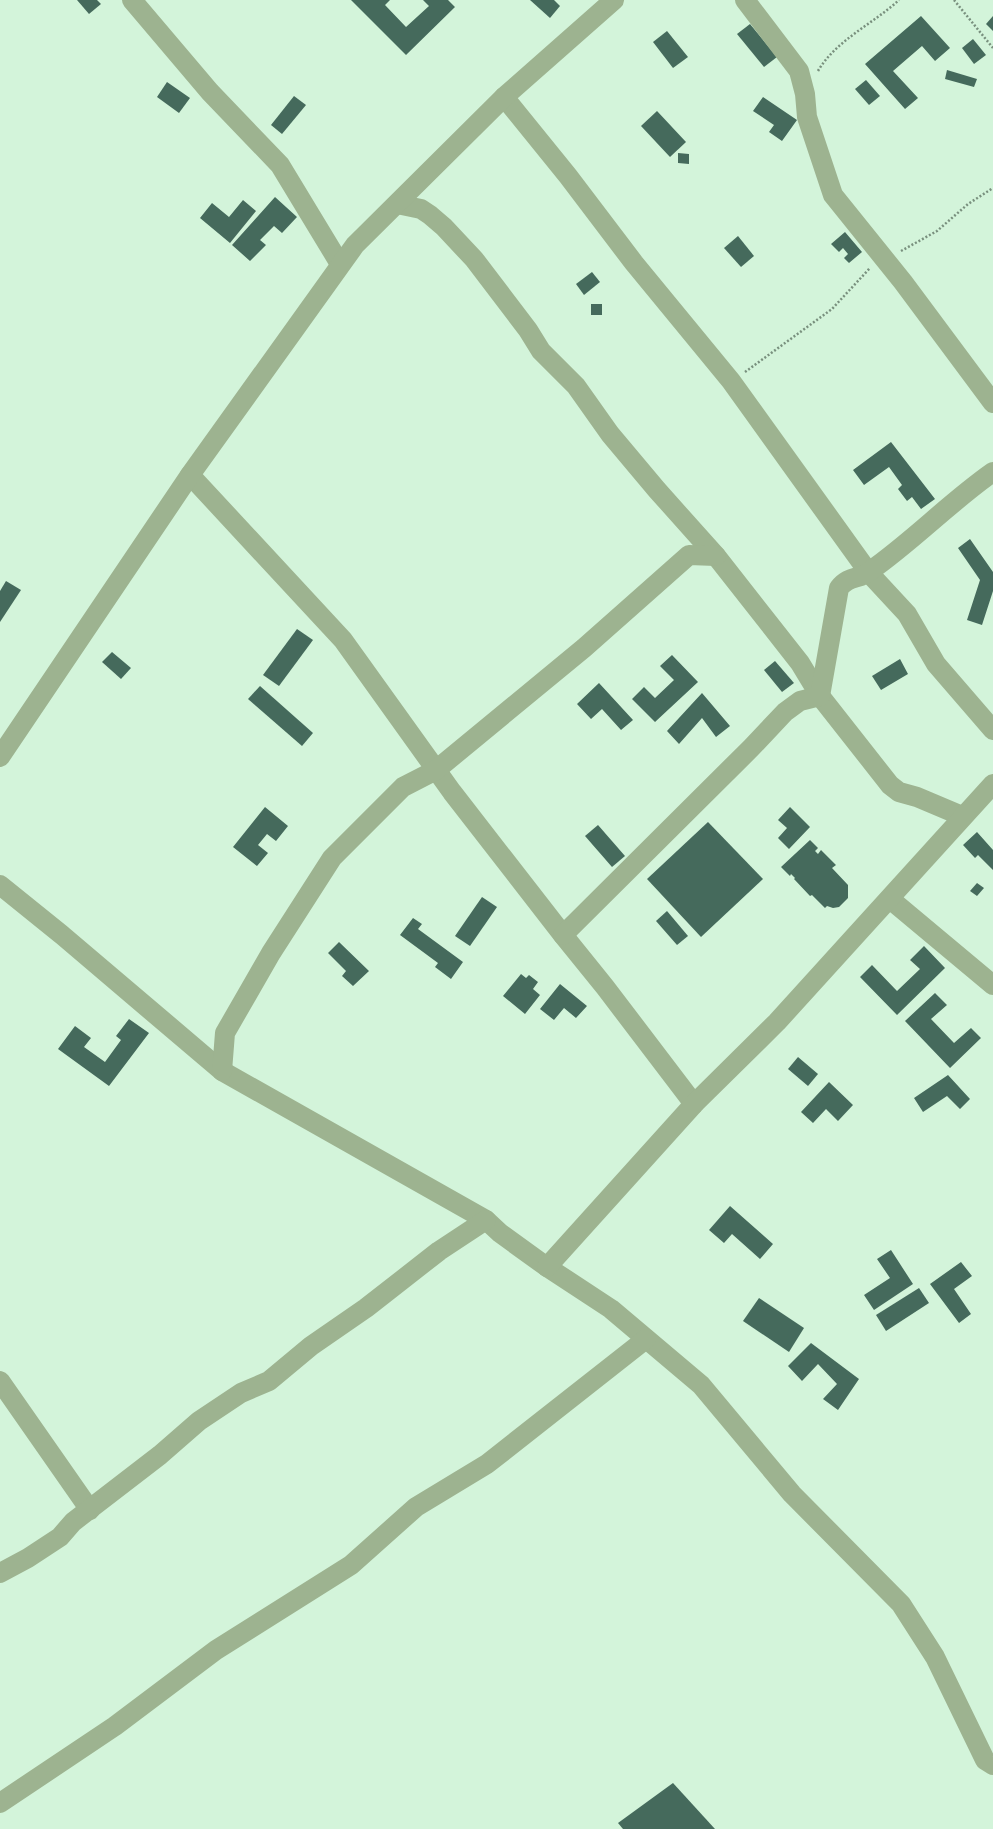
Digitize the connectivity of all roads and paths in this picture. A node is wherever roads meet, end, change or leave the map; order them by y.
1 (132, 0) edge
2 (614, 0) edge
3 (745, 0) edge
4 (899, 0) edge
5 (954, 0) edge
6 (993, 48) edge
7 (805, 94) junction
8 (504, 97) junction
9 (993, 188) edge
10 (397, 204) junction
11 (882, 256) junction
12 (340, 264) junction
13 (732, 381) junction
14 (993, 403) edge
15 (993, 472) edge
16 (190, 475) junction
17 (716, 556) junction
18 (869, 573) junction
19 (820, 696) junction
20 (993, 730) edge
21 (0, 757) edge
22 (436, 770) junction
23 (993, 784) edge
24 (962, 816) junction
25 (0, 885) edge
26 (890, 899) junction
27 (563, 935) junction
28 (993, 985) edge
29 (222, 1071) junction
30 (694, 1104) junction
31 (486, 1220) junction
32 (547, 1267) junction
33 (646, 1338) junction
34 (0, 1381) edge
35 (90, 1510) junction
36 (0, 1573) edge
37 (993, 1765) edge
38 (0, 1803) edge

1 - 12 street
2 - 8 street
3 - 7 street
4 - 7 path
5 - 6 path
7 - 11 street
8 - 10 street
8 - 13 street
9 - 11 path
10 - 12 street
10 - 17 street
11 - 13 path
11 - 14 street
12 - 16 street
13 - 18 street
15 - 18 street
16 - 21 street
16 - 22 street
17 - 19 street
17 - 22 street
18 - 19 street
18 - 20 street
19 - 24 street
19 - 27 street
22 - 27 street
22 - 29 street
23 - 24 street
24 - 26 street
25 - 29 street
26 - 28 street
26 - 30 street
27 - 30 street
29 - 31 street
30 - 32 street
31 - 32 street
31 - 35 street
32 - 33 street
33 - 37 street
33 - 38 street
34 - 35 street
35 - 36 street

